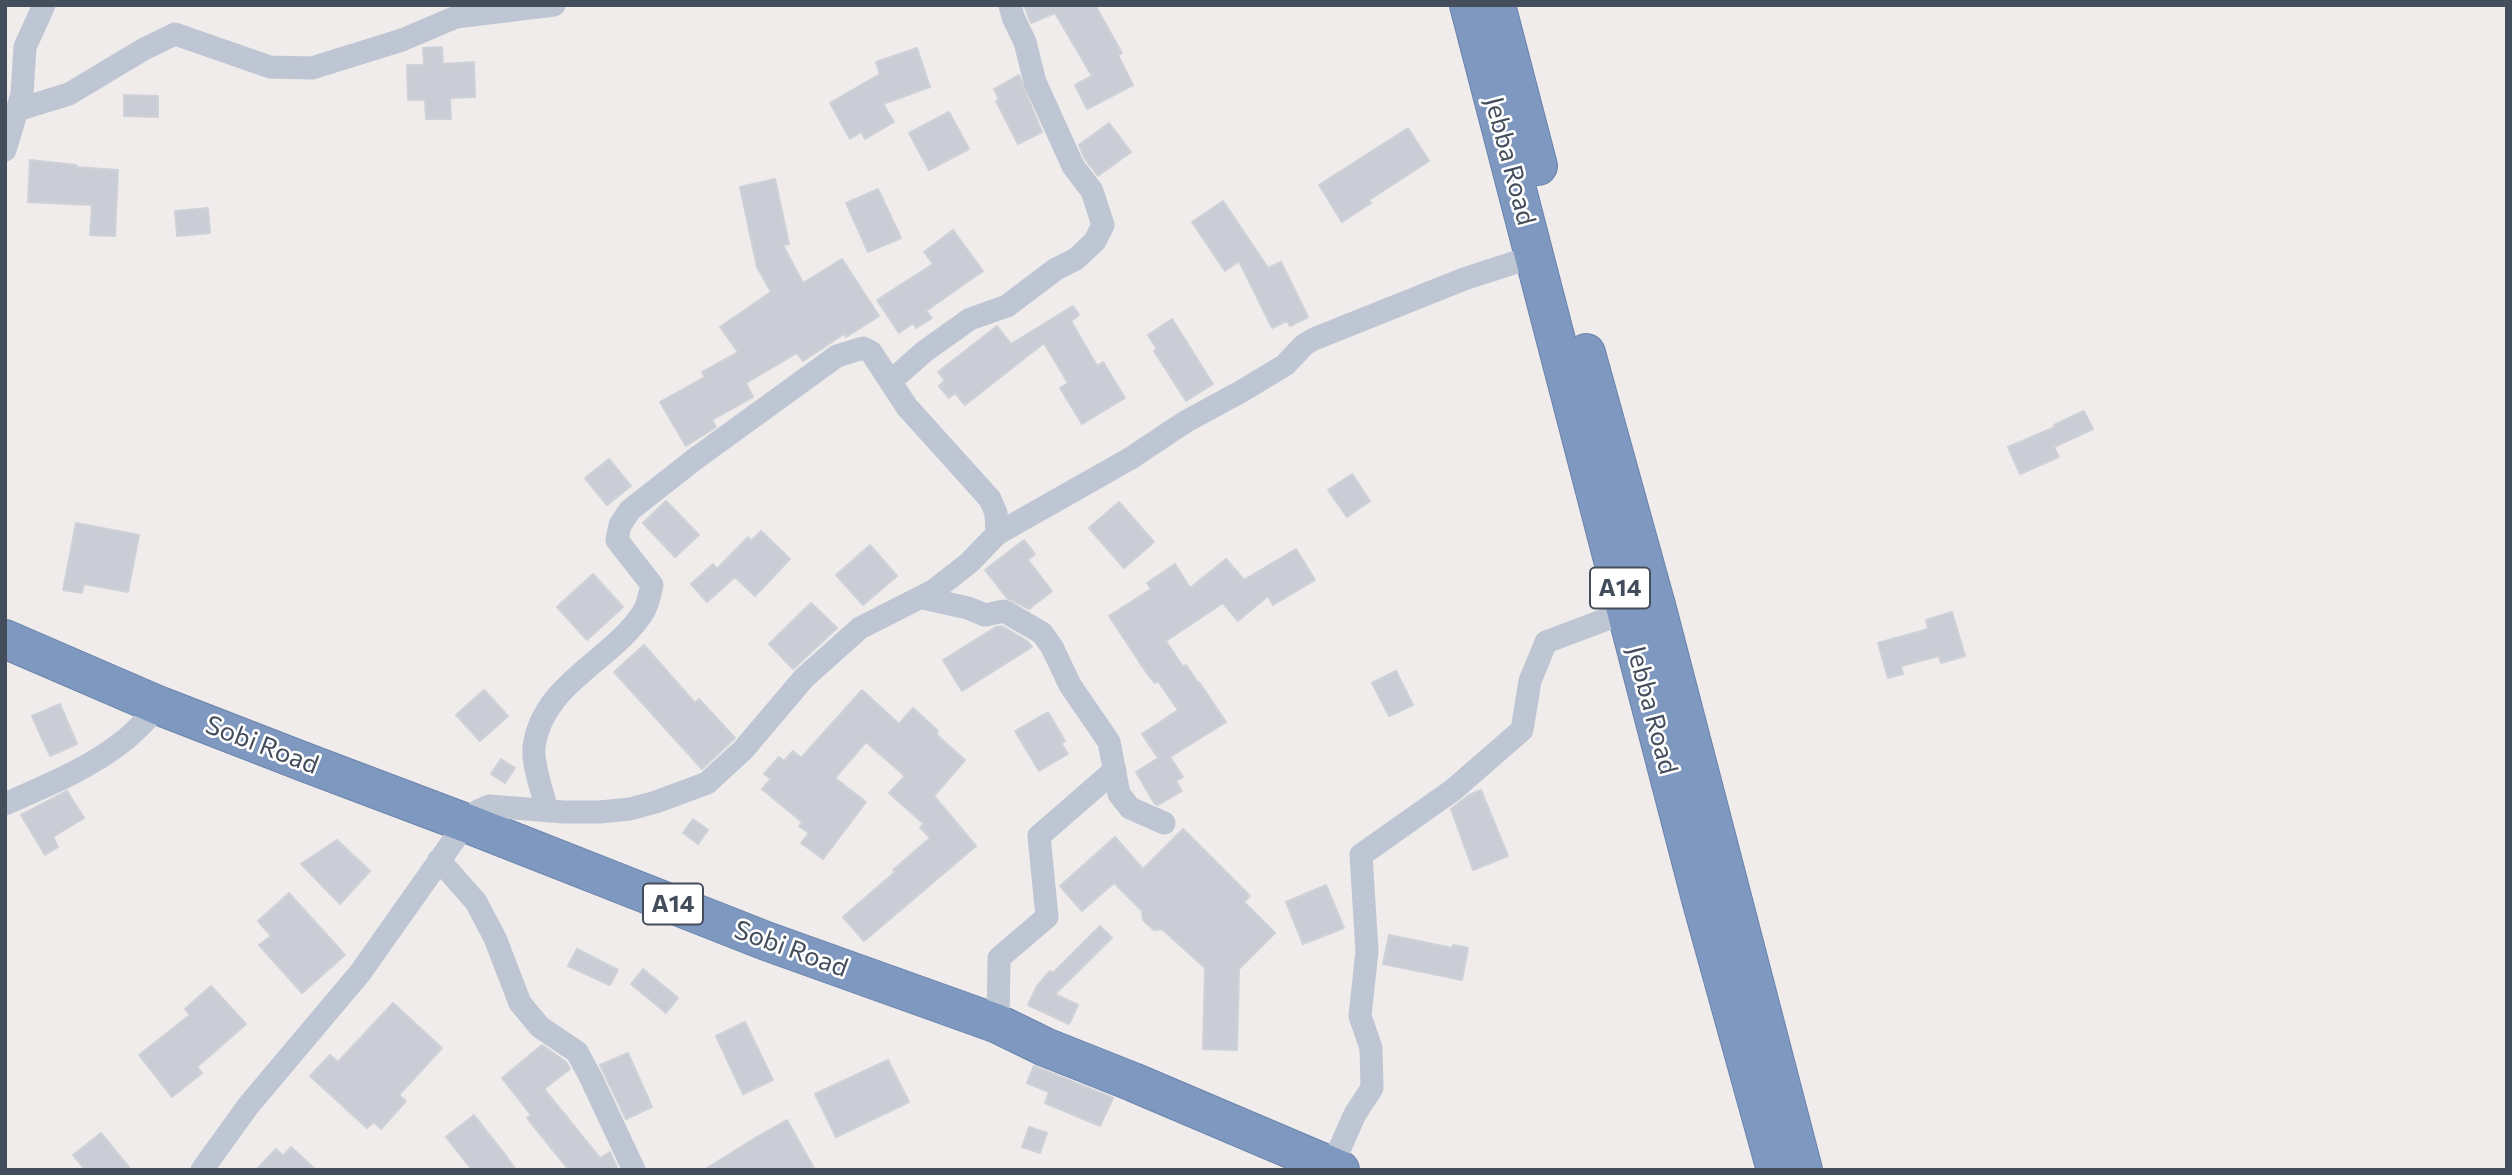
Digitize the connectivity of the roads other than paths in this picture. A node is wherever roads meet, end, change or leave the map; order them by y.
1 (44, 5) edge
2 (554, 5) edge
3 (1010, 5) edge
4 (1469, 5) edge
5 (1496, 5) edge
6 (17, 110) junction
7 (5, 150) edge
8 (1535, 256) junction
9 (891, 381) junction
10 (997, 534) junction
11 (923, 598) junction
12 (1626, 612) junction
13 (5, 639) edge
14 (160, 706) junction
15 (1115, 770) junction
16 (5, 804) edge
17 (547, 810) junction
18 (466, 823) junction
19 (1164, 823) dead end
20 (439, 860) junction
21 (998, 1024) junction
22 (1336, 1168) edge
23 (202, 1170) edge
24 (634, 1170) edge
25 (1776, 1170) edge
26 (1803, 1170) edge

1 - 6 street
2 - 6 street
3 - 9 street
4 - 8 highway, Jebba Road / A14
5 - 26 highway, A14
6 - 7 street
8 - 10 street
8 - 12 highway, Jebba Road / A14
9 - 10 street
9 - 17 street
10 - 11 street
11 - 15 street
11 - 17 street
12 - 22 street
12 - 25 highway, Jebba Road / A14
13 - 14 highway, Sobi Road / A14
14 - 16 street
14 - 18 highway, Sobi Road / A14
15 - 19 street
15 - 21 street
17 - 18 street
18 - 20 street
18 - 21 highway, Sobi Road / A14
20 - 23 street
20 - 24 street
21 - 22 highway, Sobi Road / A14

